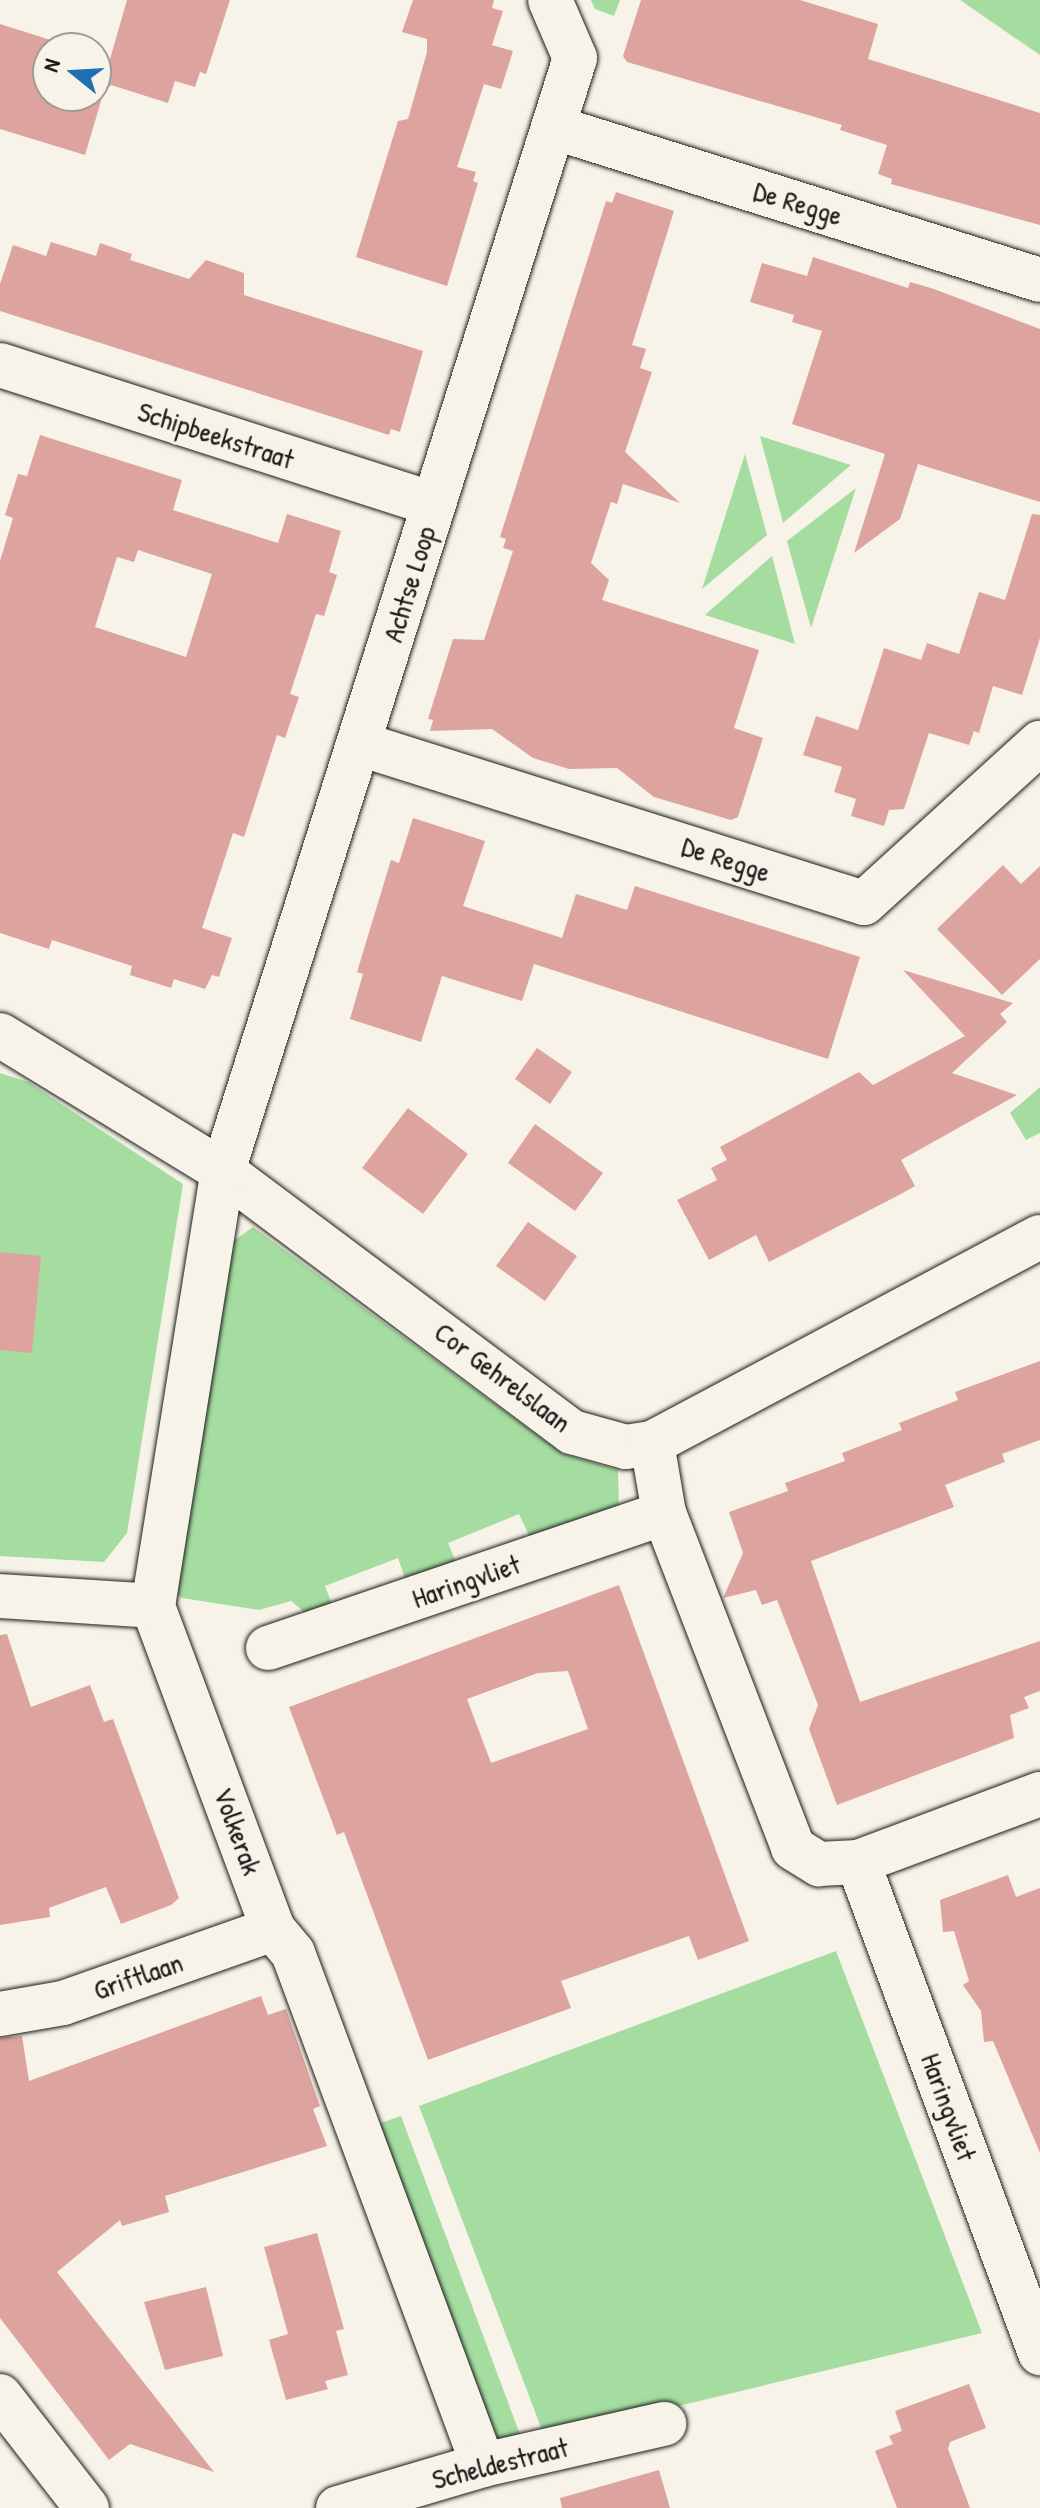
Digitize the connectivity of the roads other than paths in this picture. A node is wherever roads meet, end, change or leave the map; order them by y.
1 (550, 0) edge
2 (556, 128) junction
3 (1040, 280) edge
4 (0, 365) edge
5 (433, 504) junction
6 (1040, 743) edge
7 (360, 744) junction
8 (0, 1035) edge
9 (223, 1171) junction
10 (1040, 1237) edge
11 (652, 1443) junction
12 (664, 1513) junction
13 (0, 1596) edge
14 (153, 1606) junction
15 (268, 1648) dead end
16 (1040, 1794) edge
17 (858, 1862) junction
18 (273, 1929) junction
19 (0, 2014) edge
20 (1040, 2353) edge
21 (0, 2396) edge
22 (664, 2424) dead end
23 (483, 2465) junction
24 (87, 2508) edge
25 (338, 2508) edge

1 - 2 street, Achtse Loop
2 - 3 street, De Regge
2 - 5 street, Achtse Loop
4 - 5 street, Schipbeekstraat
5 - 7 street, Achtse Loop
6 - 7 street, De Regge
7 - 9 street, Achtse Loop
8 - 9 street, Cor Gehrelslaan
9 - 11 street, Cor Gehrelslaan
9 - 14 street, Volkerak
10 - 11 street, Cor Gehrelslaan
11 - 12 street
12 - 15 street, Haringvliet
12 - 17 street
13 - 14 street
14 - 18 street, Volkerak
16 - 17 street
17 - 20 street, Haringvliet
18 - 19 street, Griftlaan
18 - 23 street, Volkerak
21 - 24 street
22 - 23 street, Scheldestraat
23 - 25 street, Scheldestraat

